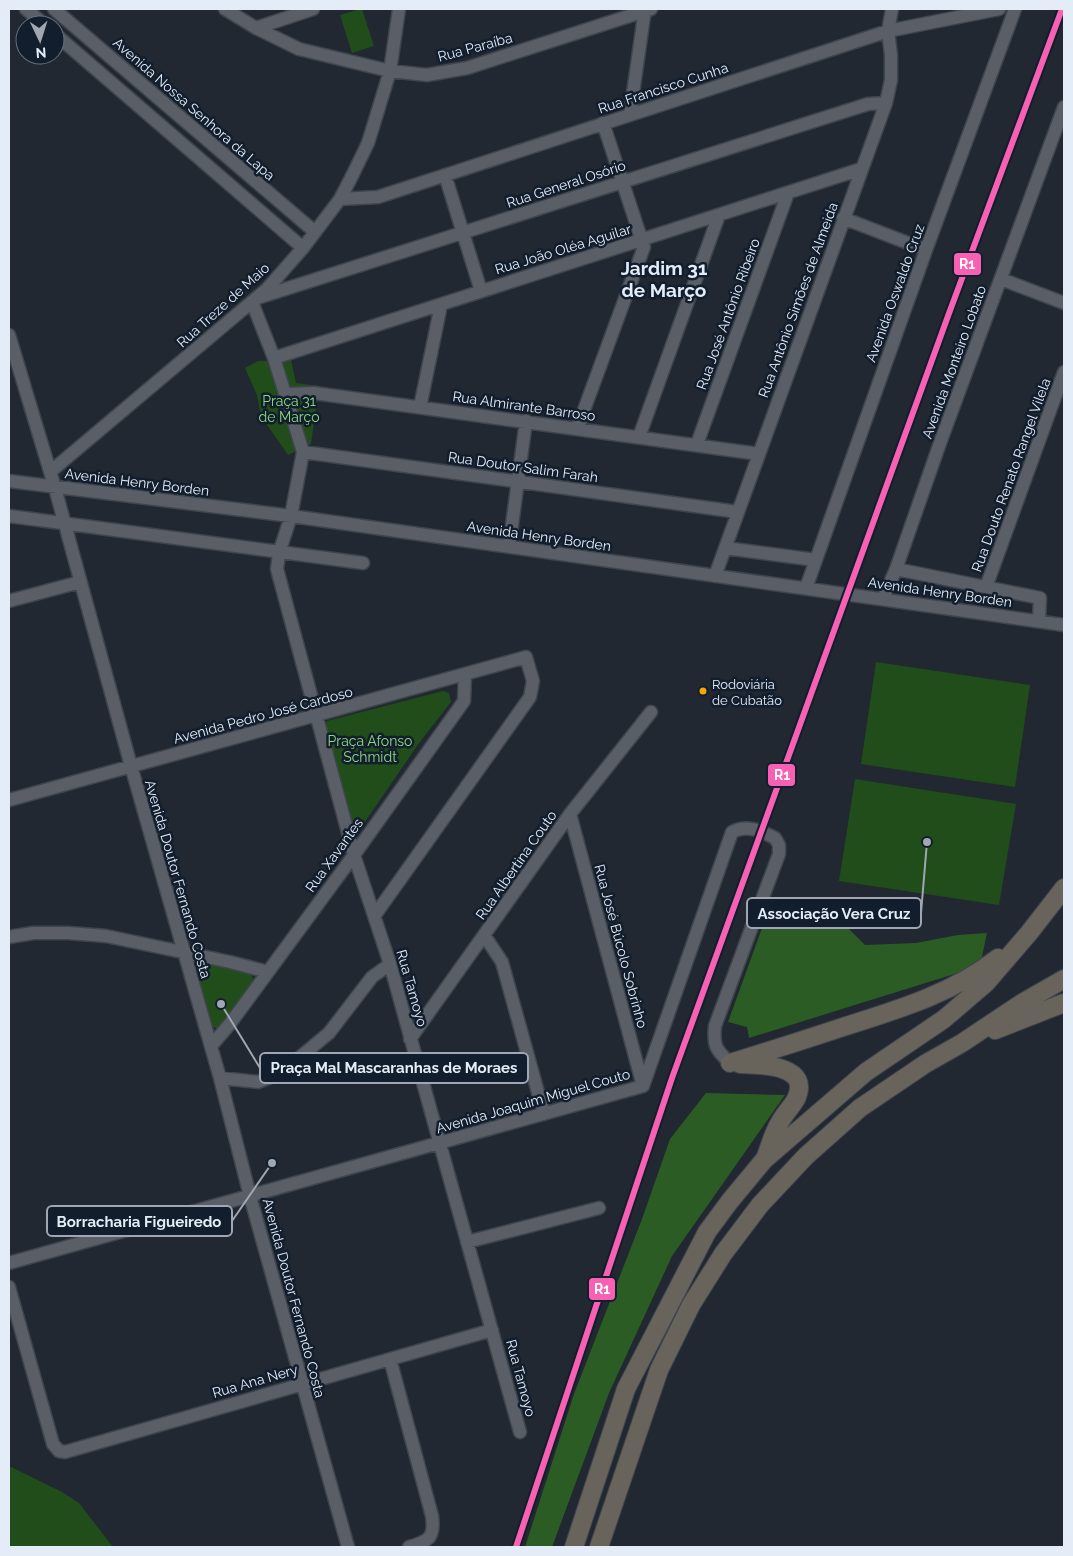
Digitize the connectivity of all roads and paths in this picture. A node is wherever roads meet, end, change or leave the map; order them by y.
1 (54, 9) edge
2 (225, 9) edge
3 (313, 9) edge
4 (399, 9) edge
5 (647, 9) edge
6 (892, 9) edge
7 (998, 9) edge
8 (1015, 9) edge
9 (256, 28) junction
10 (888, 31) junction
11 (65, 43) edge
12 (390, 71) junction
13 (886, 103) junction
14 (1064, 107) edge
15 (630, 114) junction
16 (603, 123) junction
17 (861, 169) junction
18 (445, 175) junction
19 (621, 182) junction
20 (788, 193) junction
21 (340, 199) junction
22 (719, 215) junction
23 (843, 218) junction
24 (315, 232) junction
25 (463, 234) junction
26 (642, 240) junction
27 (303, 248) junction
28 (926, 250) junction
29 (1001, 279) junction
30 (481, 291) junction
31 (254, 300) junction
32 (1064, 303) edge
33 (441, 305) junction
34 (9, 335) edge
35 (274, 358) junction
36 (1064, 372) edge
37 (285, 394) junction
38 (420, 407) junction
39 (526, 421) junction
40 (577, 429) junction
41 (639, 437) junction
42 (697, 444) junction
43 (303, 452) junction
44 (759, 454) junction
45 (50, 472) junction
46 (9, 481) edge
47 (518, 482) junction
48 (55, 488) junction
49 (738, 512) junction
50 (9, 516) edge
51 (291, 516) junction
52 (64, 523) junction
53 (509, 547) junction
54 (725, 548) junction
55 (279, 553) junction
56 (816, 560) junction
57 (363, 563) dead end
58 (896, 569) junction
59 (715, 576) junction
60 (80, 582) junction
61 (986, 587) junction
62 (806, 588) junction
63 (883, 599) junction
64 (9, 601) edge
65 (1039, 621) junction
66 (1064, 625) edge
67 (465, 675) junction
68 (651, 712) dead end
69 (316, 716) junction
70 (131, 766) junction
71 (9, 800) edge
72 (570, 814) junction
73 (354, 855) junction
74 (1064, 888) edge
75 (375, 915) junction
76 (1029, 933) junction
77 (484, 935) junction
78 (9, 936) edge
79 (184, 953) junction
80 (390, 964) junction
81 (268, 972) junction
82 (1064, 979) edge
83 (1064, 1003) edge
84 (410, 1038) junction
85 (962, 1043) junction
86 (210, 1046) junction
87 (730, 1063) junction
88 (220, 1078) junction
89 (643, 1086) junction
90 (544, 1114) junction
91 (440, 1143) junction
92 (764, 1160) junction
93 (250, 1196) junction
94 (598, 1208) dead end
95 (467, 1242) junction
96 (9, 1263) edge
97 (9, 1287) edge
98 (492, 1330) junction
99 (390, 1359) junction
100 (302, 1383) junction
101 (520, 1432) dead end
102 (348, 1547) edge
103 (408, 1547) edge
104 (574, 1547) edge
105 (598, 1547) edge

1 - 24 street, Avenida Nossa Senhora da Lapa
2 - 9 street, Rua Paraíba
3 - 9 street
4 - 12 street, Rua Treze de Maio
5 - 12 street, Rua Paraíba
5 - 15 street
6 - 10 street, Rua Antônio Simões de Almeida
7 - 10 street, Rua Francisco Cunha
8 - 28 street, Avenida Oswaldo Cruz
9 - 12 street, Rua Paraíba
10 - 13 street, Rua Antônio Simões de Almeida
10 - 15 street, Rua Francisco Cunha
11 - 27 street
12 - 21 street, Rua Treze de Maio
13 - 17 street, Rua Antônio Simões de Almeida
13 - 19 street, Rua General Osório
14 - 29 street, Avenida Monteiro Lobato
15 - 16 street, Rua Francisco Cunha
16 - 18 street, Rua Francisco Cunha
16 - 19 street
17 - 20 street, Rua João Oléa Aguilar
17 - 23 street, Rua Antônio Simões de Almeida
18 - 21 street, Rua Francisco Cunha
18 - 25 street
19 - 25 street, Rua General Osório
19 - 26 street
20 - 22 street, Rua João Oléa Aguilar
20 - 42 street, Rua José Antônio Ribeiro
21 - 24 street, Rua Treze de Maio
22 - 26 street, Rua João Oléa Aguilar
22 - 41 street
23 - 28 street
23 - 44 street, Rua Antônio Simões de Almeida
24 - 27 street, Rua Treze de Maio
25 - 30 street
25 - 31 street, Rua General Osório
26 - 30 street, Rua João Oléa Aguilar
26 - 40 street
27 - 31 street, Rua Treze de Maio
28 - 56 street, Avenida Oswaldo Cruz
29 - 32 street
29 - 58 street, Avenida Monteiro Lobato
30 - 33 street, Rua João Oléa Aguilar
31 - 35 street
31 - 45 street, Rua Treze de Maio
33 - 35 street, Rua João Oléa Aguilar
33 - 38 street
34 - 45 street, Avenida Doutor Fernando Costa
35 - 37 street
36 - 61 street, Rua Douto Renato Rangel Vilela
37 - 38 street, Rua Almirante Barroso
37 - 43 street
38 - 39 street, Rua Almirante Barroso
39 - 40 street, Rua Almirante Barroso
39 - 47 street
40 - 41 street, Rua Almirante Barroso
41 - 42 street, Rua Almirante Barroso
42 - 44 street, Rua Almirante Barroso
43 - 47 street, Rua Doutor Salim Farah
43 - 51 street, Rua Tamoyo
44 - 49 street, Rua Antônio Simões de Almeida
45 - 48 street, Avenida Doutor Fernando Costa
46 - 48 street, Avenida Henry Borden
47 - 49 street, Rua Doutor Salim Farah
47 - 53 street
48 - 51 street, Avenida Henry Borden
48 - 52 street, Avenida Doutor Fernando Costa
49 - 54 street, Rua Antônio Simões de Almeida
50 - 52 street
51 - 53 street, Avenida Henry Borden
51 - 55 street, Rua Tamoyo
52 - 55 street
52 - 60 street, Avenida Doutor Fernando Costa
53 - 59 street, Avenida Henry Borden
54 - 56 street
54 - 59 street, Rua Antônio Simões de Almeida
55 - 57 street
55 - 69 street, Rua Tamoyo
56 - 62 street, Avenida Oswaldo Cruz
58 - 61 street
58 - 63 street, Avenida Monteiro Lobato
59 - 62 street, Avenida Henry Borden
60 - 64 street
60 - 70 street, Avenida Doutor Fernando Costa
61 - 65 street
62 - 63 street, Avenida Henry Borden
63 - 65 street, Avenida Henry Borden
65 - 66 street, Avenida Henry Borden
67 - 69 street, Avenida Pedro José Cardoso
67 - 73 street, Rua Xavantes
67 - 75 street, Avenida Pedro José Cardoso
68 - 72 street, Rua Albertina Couto
69 - 70 street, Avenida Pedro José Cardoso
69 - 73 street, Rua Tamoyo
70 - 71 street, Avenida Pedro José Cardoso
70 - 79 street, Avenida Doutor Fernando Costa
72 - 77 street, Rua Albertina Couto
72 - 89 street, Rua José Búcolo Sobrinho
73 - 75 street, Rua Tamoyo
73 - 81 street, Rua Xavantes
74 - 76 highway
75 - 80 street, Rua Tamoyo
76 - 87 highway
76 - 92 highway
77 - 84 street, Rua Albertina Couto
77 - 90 street
78 - 79 street
79 - 81 street
79 - 86 street, Avenida Doutor Fernando Costa
80 - 84 street, Rua Tamoyo
80 - 88 street
81 - 86 street, Rua Xavantes
82 - 85 highway
83 - 85 highway
84 - 91 street, Rua Tamoyo
85 - 105 highway
86 - 88 street, Avenida Doutor Fernando Costa
87 - 89 street, Avenida Joaquim Miguel Couto
87 - 92 highway
88 - 93 street, Avenida Doutor Fernando Costa
89 - 90 street, Avenida Joaquim Miguel Couto
90 - 91 street, Avenida Joaquim Miguel Couto
91 - 93 street, Avenida Joaquim Miguel Couto
91 - 95 street, Rua Tamoyo
92 - 104 highway
93 - 96 street, Avenida Joaquim Miguel Couto
93 - 100 street, Avenida Doutor Fernando Costa
94 - 95 street
95 - 98 street, Rua Tamoyo
97 - 100 street, Rua Ana Nery
98 - 99 street, Rua Ana Nery
98 - 101 street, Rua Tamoyo
99 - 100 street, Rua Ana Nery
99 - 103 street
100 - 102 street, Avenida Doutor Fernando Costa

